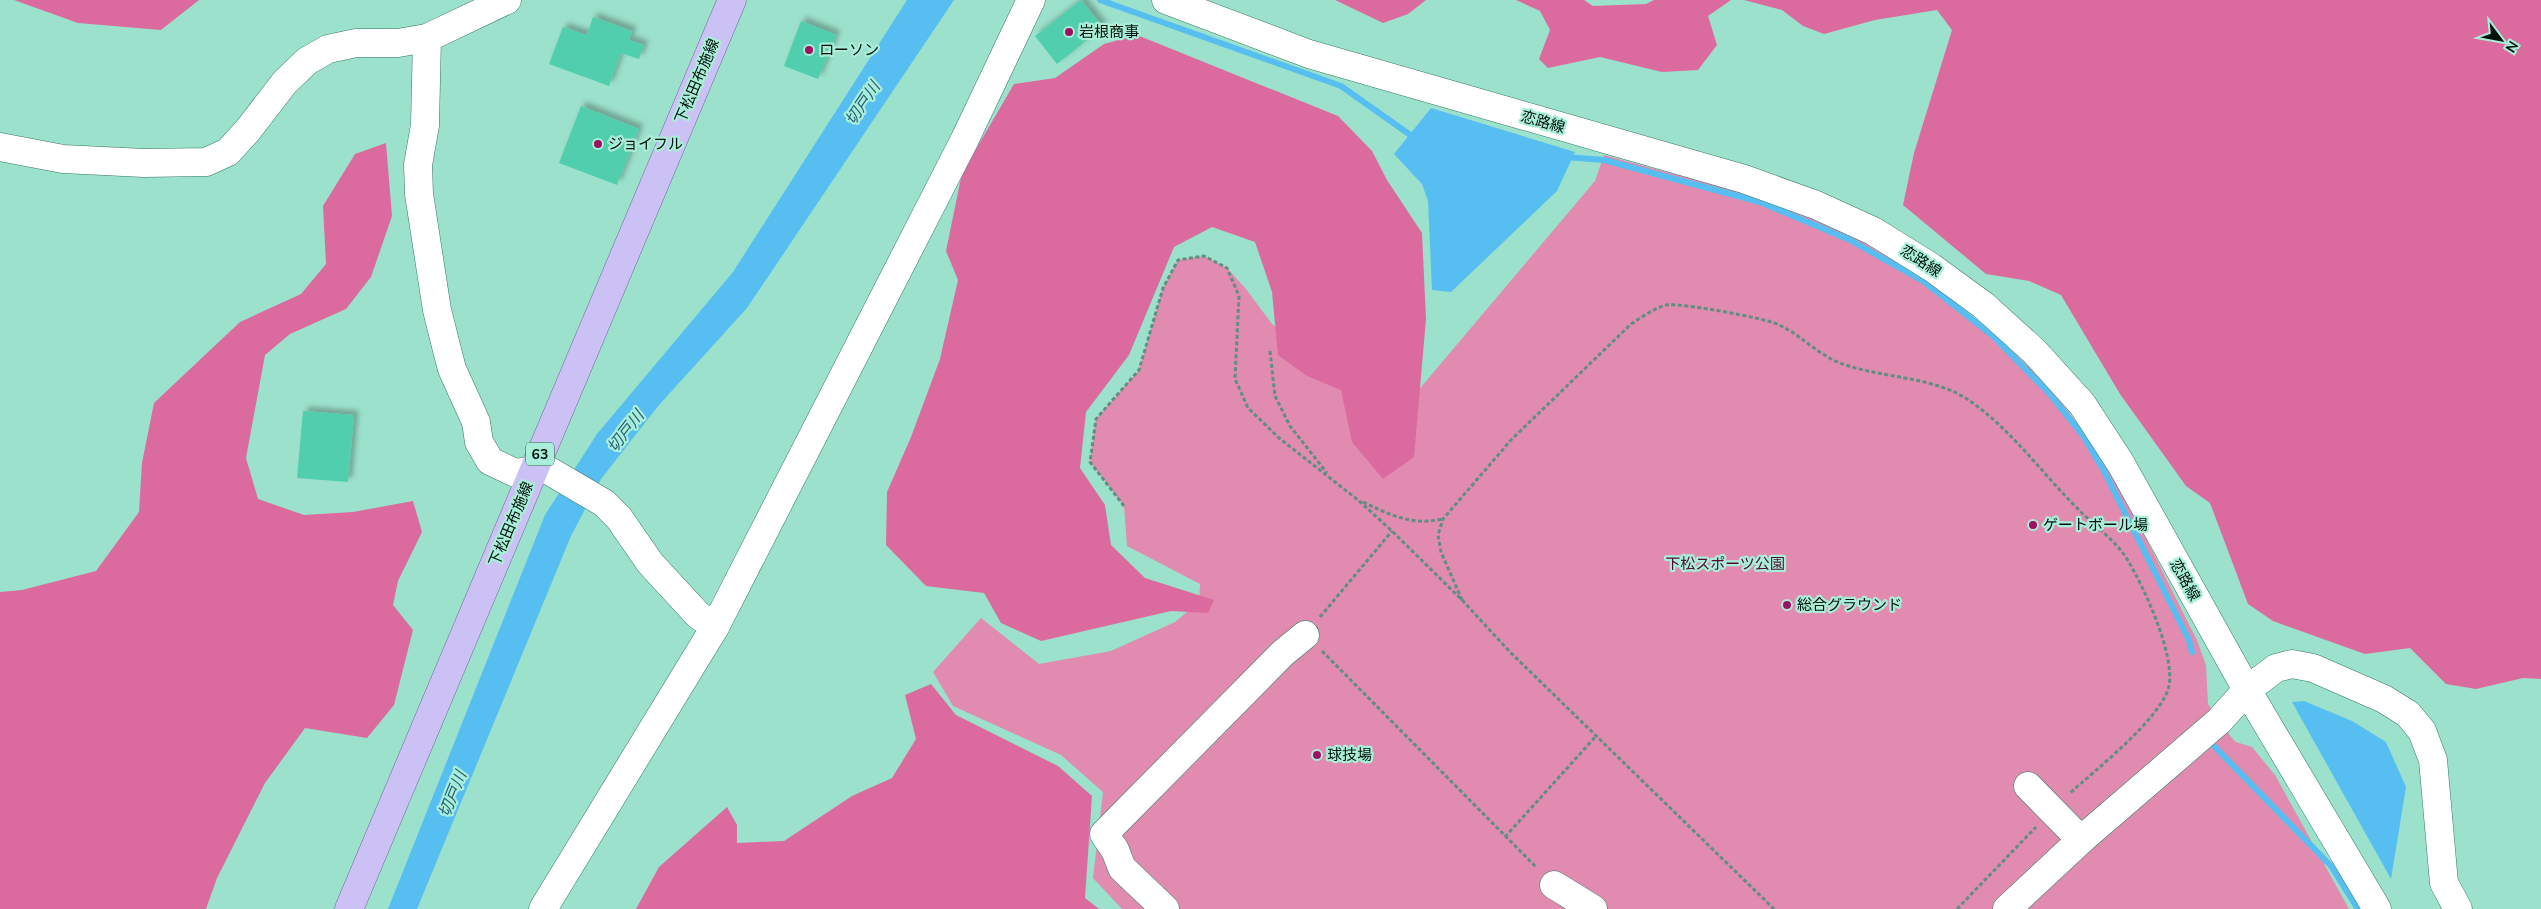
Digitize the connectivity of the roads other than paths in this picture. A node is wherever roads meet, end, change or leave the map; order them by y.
1 (507, 0) edge
2 (732, 0) edge
3 (1031, 0) edge
4 (1166, 0) edge
5 (427, 38) junction
6 (0, 147) edge
7 (534, 469) junction
8 (714, 627) junction
9 (1305, 635) road end
10 (2247, 690) junction
11 (2028, 786) dead end
12 (2081, 840) junction
13 (1554, 884) road end
14 (349, 909) edge
15 (543, 909) edge
16 (1165, 909) edge
17 (1593, 909) edge
18 (2007, 909) edge
19 (2377, 909) edge
20 (2458, 909) edge

1 - 5 street
2 - 7 main road, 下松田布施線 / 63
3 - 8 street
4 - 10 street, 恋路線
5 - 6 street
5 - 7 street
7 - 8 street
7 - 14 main road, 下松田布施線 / 63
8 - 15 street
9 - 16 street
10 - 12 street
10 - 19 street, 恋路線
10 - 20 street
11 - 12 street
12 - 18 street
13 - 17 street

